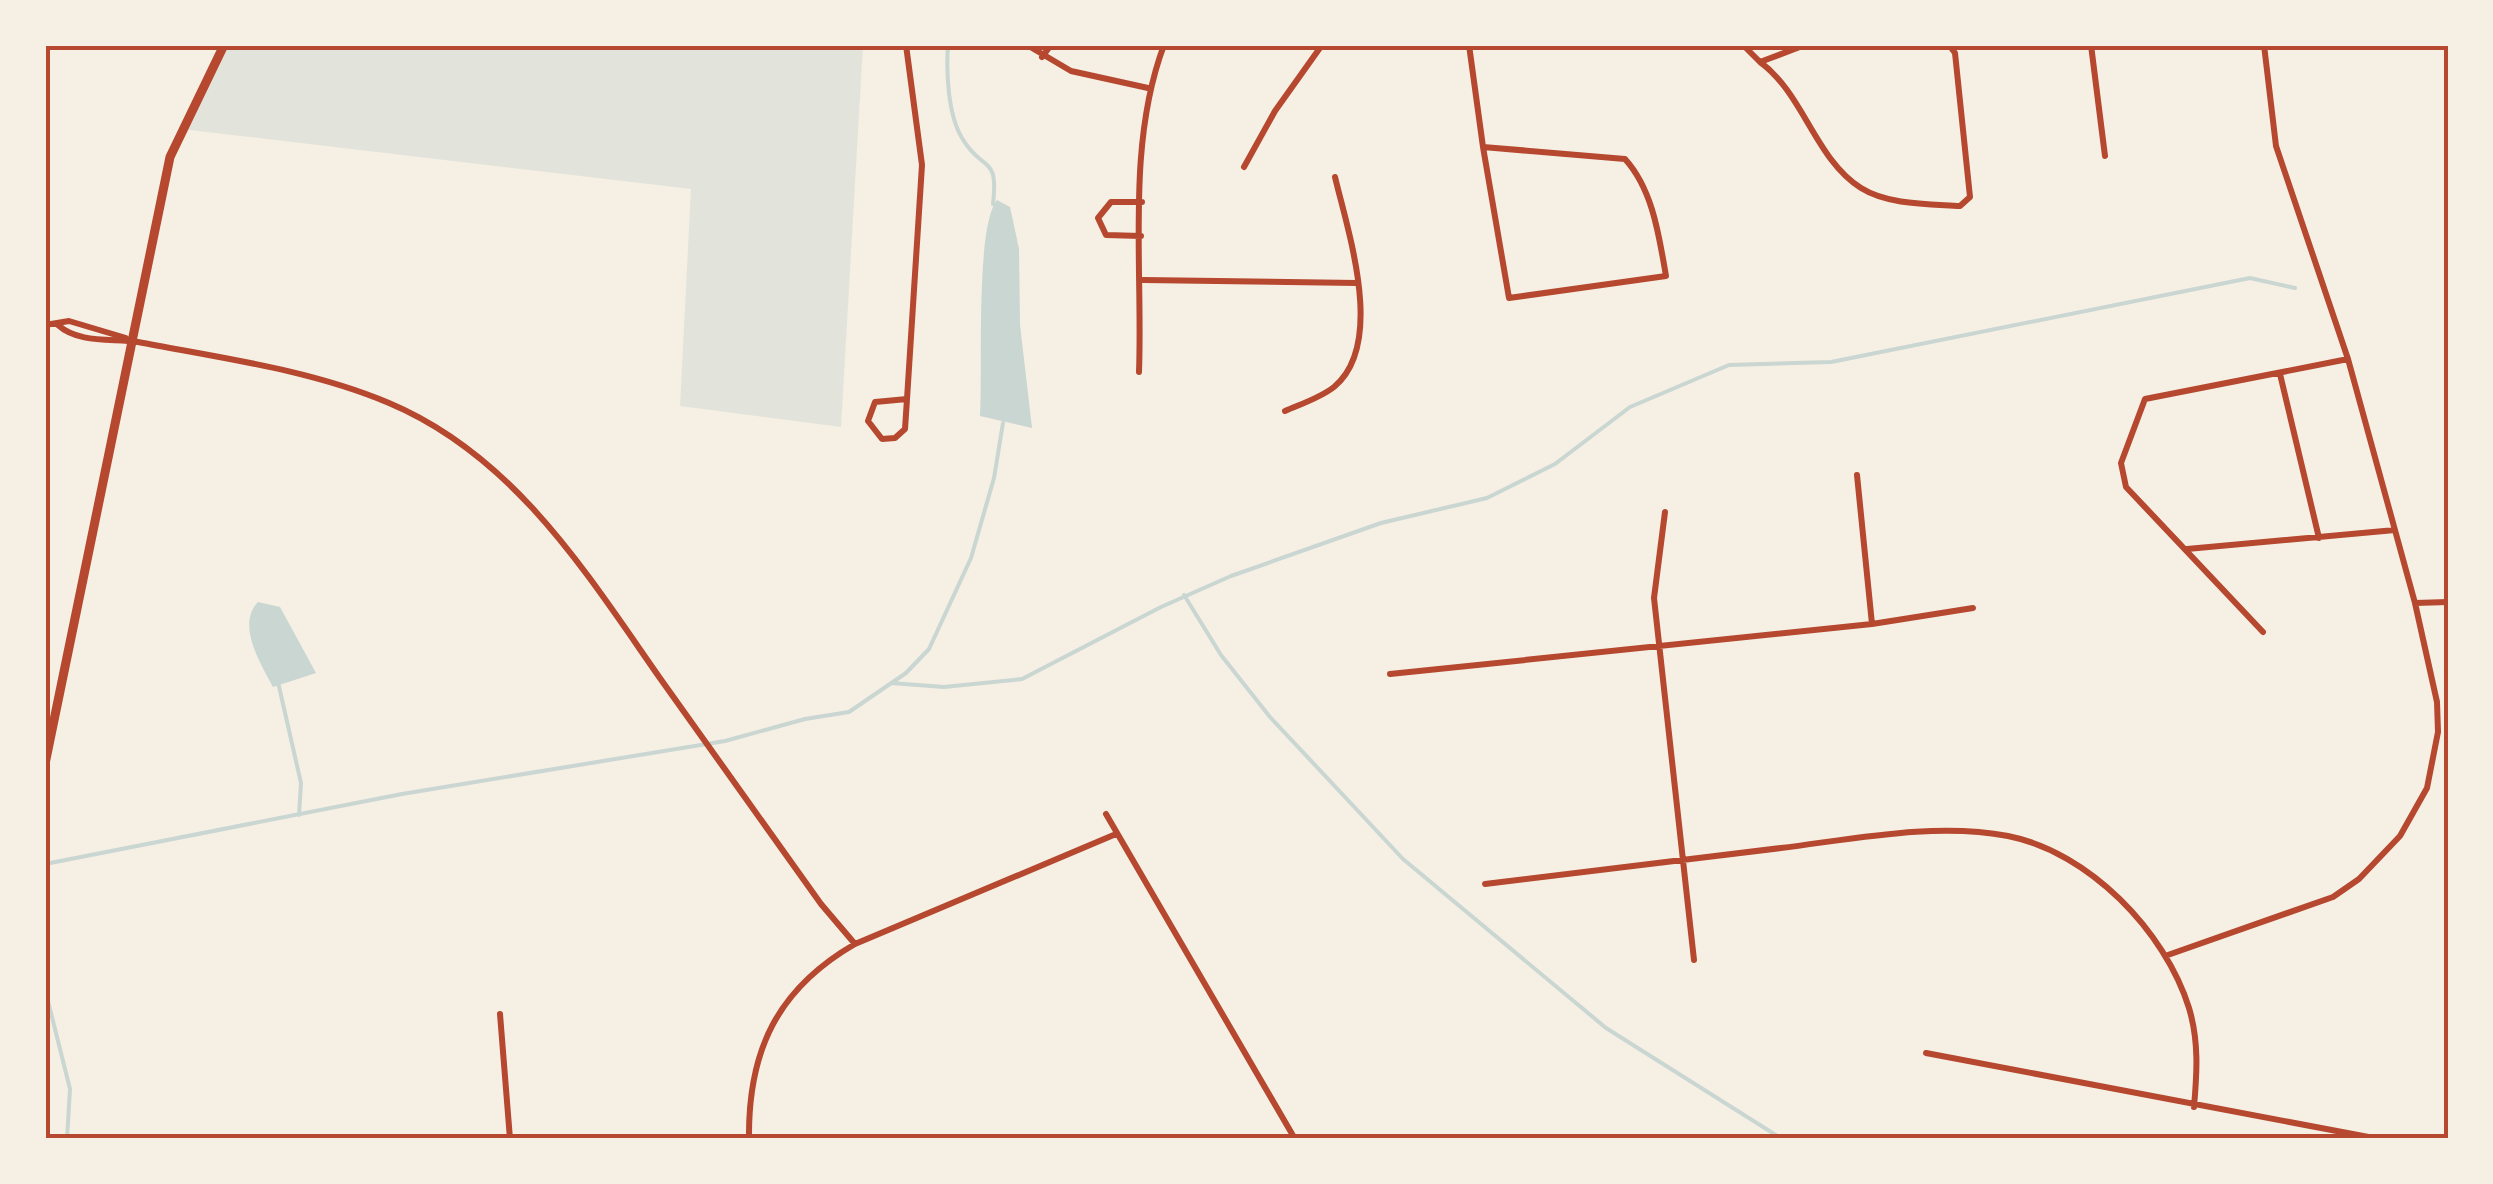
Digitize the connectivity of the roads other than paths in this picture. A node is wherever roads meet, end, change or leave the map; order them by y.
1 (224, 45) edge
2 (906, 45) edge
3 (1027, 45) edge
4 (1051, 45) edge
5 (1164, 45) edge
6 (1322, 45) edge
7 (1469, 45) edge
8 (1743, 45) edge
9 (1806, 45) edge
10 (1949, 45) edge
11 (2092, 45) edge
12 (2264, 45) edge
13 (1042, 57) junction
14 (1760, 62) junction
15 (1148, 88) junction
16 (1483, 147) junction
17 (2105, 156) dead end
18 (1244, 167) dead end
19 (1335, 177) dead end
20 (1142, 202) junction
21 (1141, 236) junction
22 (1142, 280) junction
23 (1357, 283) junction
24 (45, 325) edge
25 (131, 341) junction
26 (2348, 358) junction
27 (1139, 372) dead end
28 (2280, 374) junction
29 (908, 399) junction
30 (1284, 411) dead end
31 (1857, 475) dead end
32 (1665, 512) dead end
33 (2395, 530) junction
34 (2319, 538) junction
35 (2187, 549) junction
36 (2448, 602) edge
37 (2416, 603) junction
38 (1973, 608) dead end
39 (1872, 624) junction
40 (2262, 632) dead end
41 (1658, 648) junction
42 (1390, 674) dead end
43 (45, 764) edge
44 (1106, 814) dead end
45 (1116, 834) junction
46 (1686, 860) junction
47 (1485, 884) dead end
48 (855, 944) junction
49 (2165, 956) junction
50 (1694, 960) dead end
51 (500, 1014) dead end
52 (1926, 1052) dead end
53 (2194, 1106) junction
54 (510, 1139) edge
55 (750, 1139) edge
56 (1295, 1139) edge
57 (2379, 1139) edge

1 - 25 street
2 - 29 street
3 - 13 street
4 - 13 street
5 - 15 street
6 - 18 street
7 - 16 street
8 - 14 street
9 - 14 street
10 - 14 street
11 - 17 street
12 - 26 street
13 - 15 street
15 - 20 street
16 - 16 street
19 - 23 street
20 - 21 street
20 - 21 street
21 - 22 street
22 - 23 street
22 - 27 street
23 - 30 street
24 - 25 street
25 - 43 street
25 - 48 street
26 - 28 street
26 - 33 street
28 - 34 street
28 - 35 street
29 - 29 street
31 - 39 street
32 - 41 street
33 - 34 street
33 - 37 street
34 - 35 street
35 - 40 street
36 - 37 street
37 - 49 street
38 - 39 street
39 - 41 street
41 - 42 street
41 - 46 street
44 - 45 street
45 - 48 street
45 - 56 street
46 - 47 street
46 - 49 street
46 - 50 street
48 - 55 street
49 - 53 street
51 - 54 street
52 - 53 street
53 - 57 street

